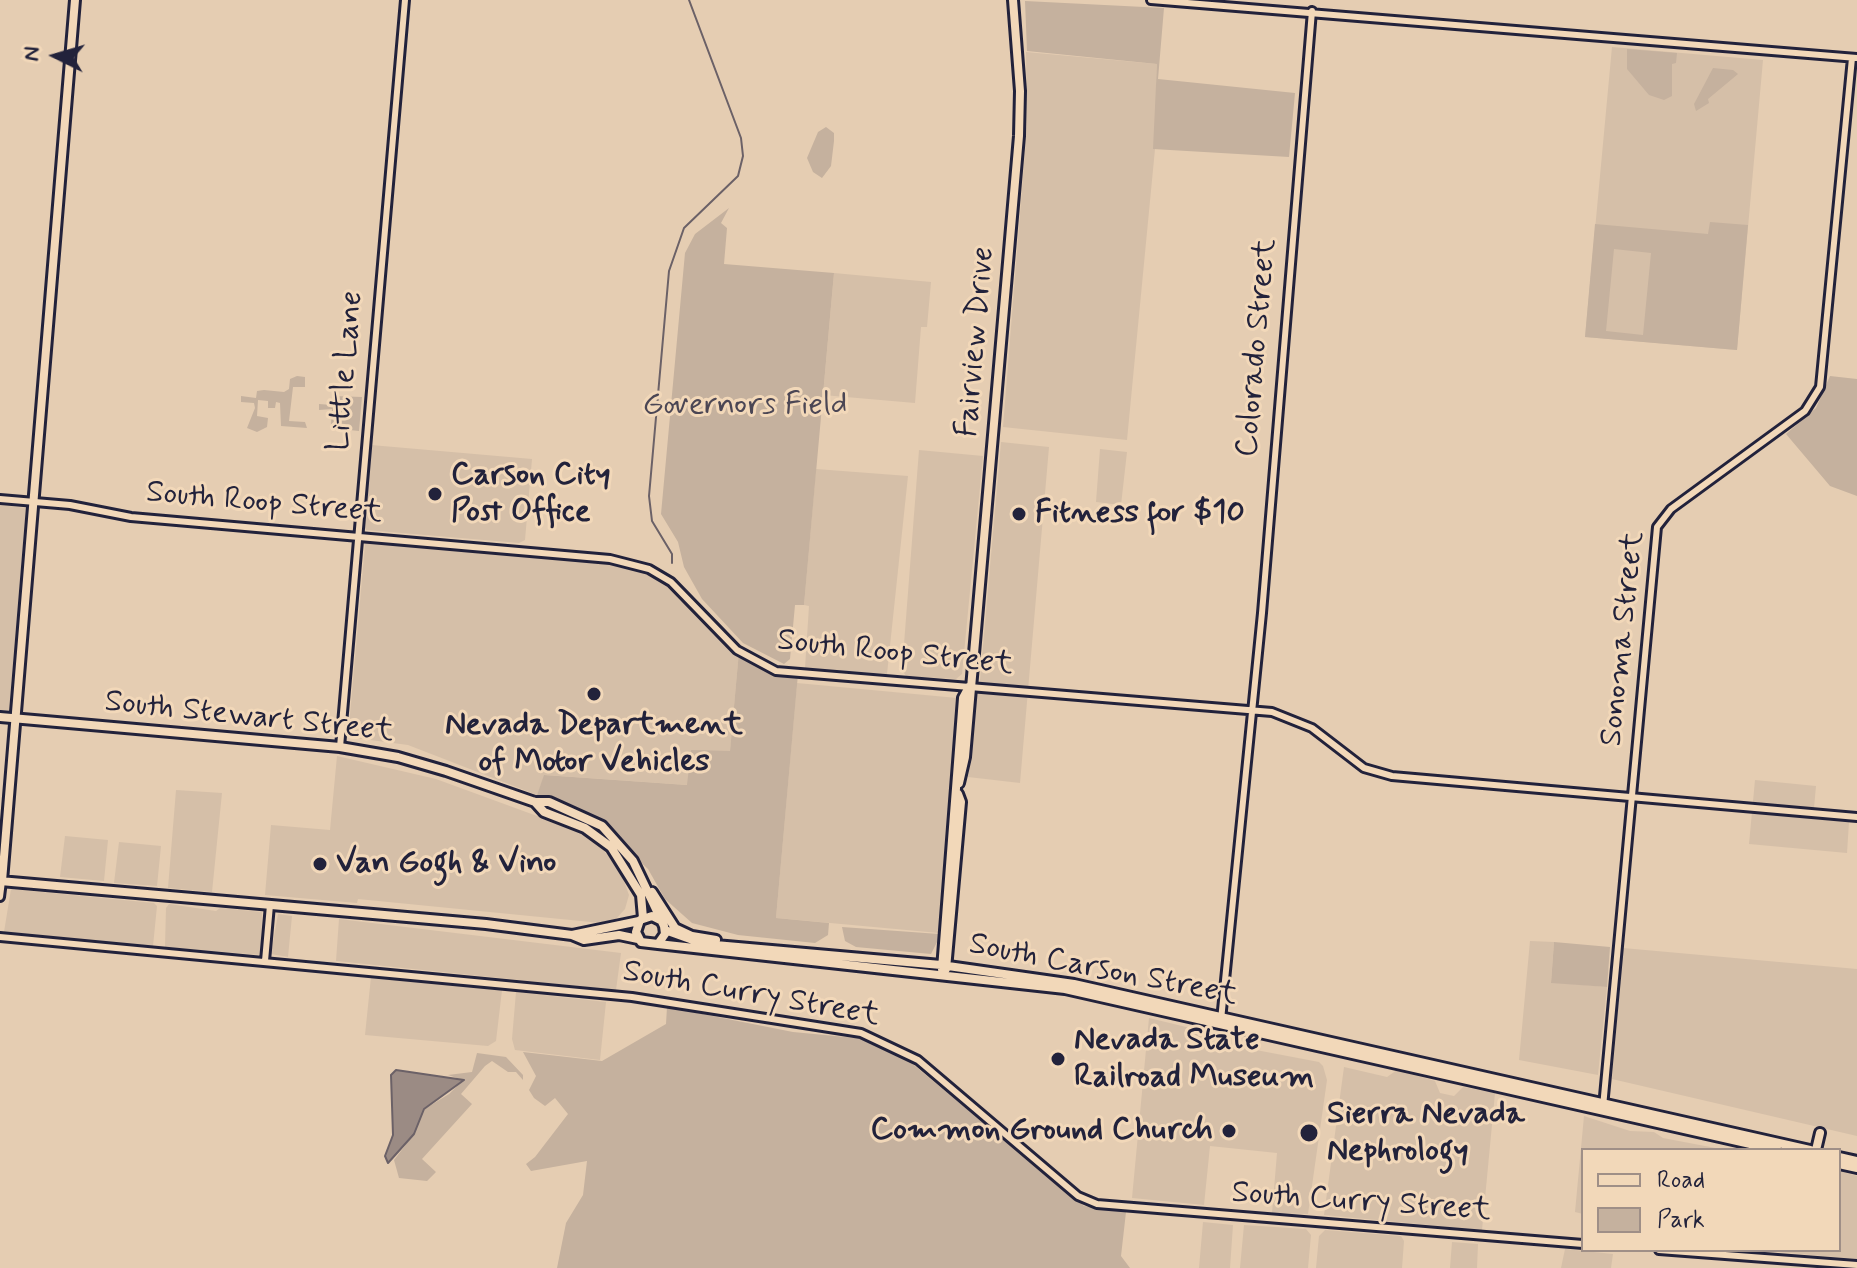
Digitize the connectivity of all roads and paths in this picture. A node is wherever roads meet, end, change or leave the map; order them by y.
1 (75, 0) edge
2 (405, 0) edge
3 (1013, 0) edge
4 (1151, 0) edge
5 (1312, 11) junction
6 (1854, 58) edge
7 (0, 499) edge
8 (33, 502) junction
9 (356, 535) junction
10 (969, 687) junction
11 (1252, 711) junction
12 (0, 717) edge
13 (15, 719) junction
14 (340, 747) junction
15 (1632, 797) junction
16 (535, 802) junction
17 (1857, 817) edge
18 (633, 861) junction
19 (1, 881) edge
20 (0, 897) edge
21 (270, 905) junction
22 (642, 919) junction
23 (660, 920) junction
24 (613, 927) junction
25 (665, 930) junction
26 (572, 935) junction
27 (0, 937) edge
28 (638, 939) junction
29 (584, 940) junction
30 (658, 944) junction
31 (752, 949) junction
32 (832, 959) junction
33 (265, 961) junction
34 (944, 968) junction
35 (1221, 1020) junction
36 (1603, 1107) junction
37 (1820, 1133) dead end
38 (1769, 1148) edge
39 (1800, 1148) edge
40 (1816, 1148) edge
41 (1581, 1244) edge
42 (1685, 1252) edge
43 (1857, 1265) edge

1 - 8 main road
2 - 9 street, Little Lane
3 - 10 main road, Fairview Drive
4 - 5 street
5 - 6 street
5 - 11 street, Colorado Street
6 - 15 street, Sonoma Street
7 - 8 street, South Roop Street
8 - 9 street, South Roop Street
8 - 13 main road
9 - 10 street, South Roop Street
9 - 14 street, Little Lane
10 - 11 street, South Roop Street
10 - 34 main road, Fairview Drive
11 - 15 street, South Roop Street
11 - 35 street, Colorado Street
12 - 13 main road, South Stewart Street
13 - 14 main road, South Stewart Street
13 - 19 main road
14 - 16 main road, South Stewart Street
15 - 17 street
15 - 36 street, Sonoma Street
16 - 18 main road, South Stewart Street
16 - 22 main road, South Stewart Street
18 - 23 main road, South Stewart Street
18 - 31 main road
19 - 20 street
19 - 21 main road
21 - 26 main road
21 - 33 street
22 - 23 main road
22 - 24 main road
22 - 28 main road
23 - 25 main road
24 - 26 main road
24 - 29 main road
25 - 30 main road
25 - 31 main road, South Carson Street
26 - 29 main road
27 - 33 street, South Curry Street
28 - 29 main road
28 - 30 main road
30 - 32 main road, South Carson Street
31 - 32 main road, South Carson Street
32 - 34 main road, South Carson Street
33 - 41 street, South Curry Street
34 - 35 main road, South Carson Street
35 - 36 main road, South Carson Street
36 - 38 main road, South Carson Street
36 - 39 main road, South Carson Street
37 - 40 main road
42 - 43 street

